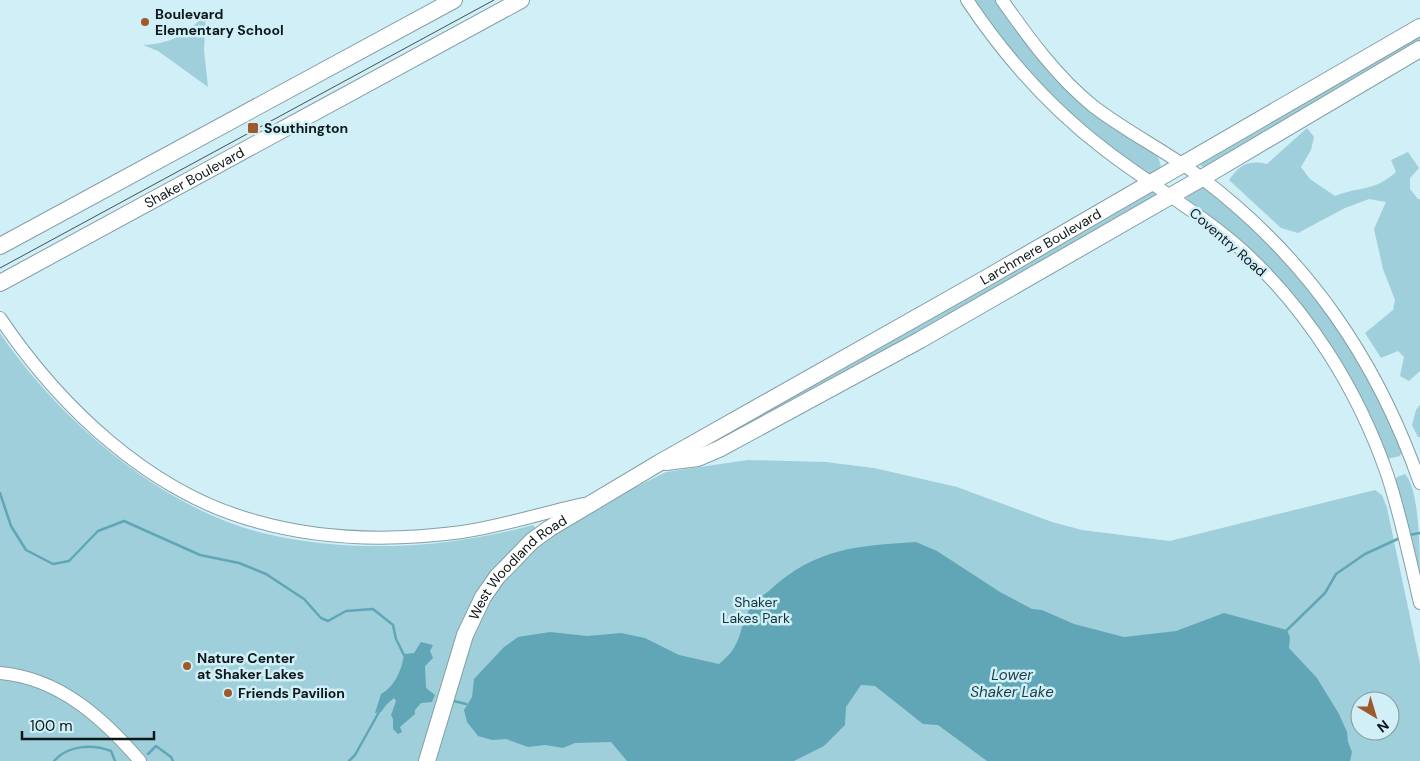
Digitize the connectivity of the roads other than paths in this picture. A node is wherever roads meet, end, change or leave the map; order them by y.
1 (454, 0) edge
2 (521, 0) edge
3 (967, 0) edge
4 (1002, 0) edge
5 (1420, 27) edge
6 (1420, 49) edge
7 (1181, 164) junction
8 (1202, 178) junction
9 (1150, 182) junction
10 (1171, 195) junction
11 (0, 246) edge
12 (0, 283) edge
13 (0, 318) edge
14 (750, 410) junction
15 (761, 426) junction
16 (659, 463) junction
17 (1420, 483) edge
18 (590, 503) junction
19 (1420, 602) edge
20 (0, 673) edge
21 (140, 761) edge
22 (427, 761) edge

1 - 11 main road
2 - 12 main road, Shaker Boulevard
3 - 9 street, Coventry Road
4 - 7 street, Coventry Road
5 - 7 main road, Larchmere Boulevard
6 - 8 main road, Larchmere Boulevard
7 - 8 street, Coventry Road
7 - 9 main road, Larchmere Boulevard
8 - 10 main road, Larchmere Boulevard
8 - 17 street, Coventry Road
9 - 10 street, Coventry Road
9 - 14 main road, Larchmere Boulevard
10 - 15 main road, Larchmere Boulevard
10 - 19 street, Coventry Road
13 - 18 street
14 - 15 main road
14 - 16 main road, Larchmere Boulevard
15 - 16 main road, Larchmere Boulevard
16 - 18 main road, West Woodland Road
18 - 22 main road, West Woodland Road
20 - 21 street

